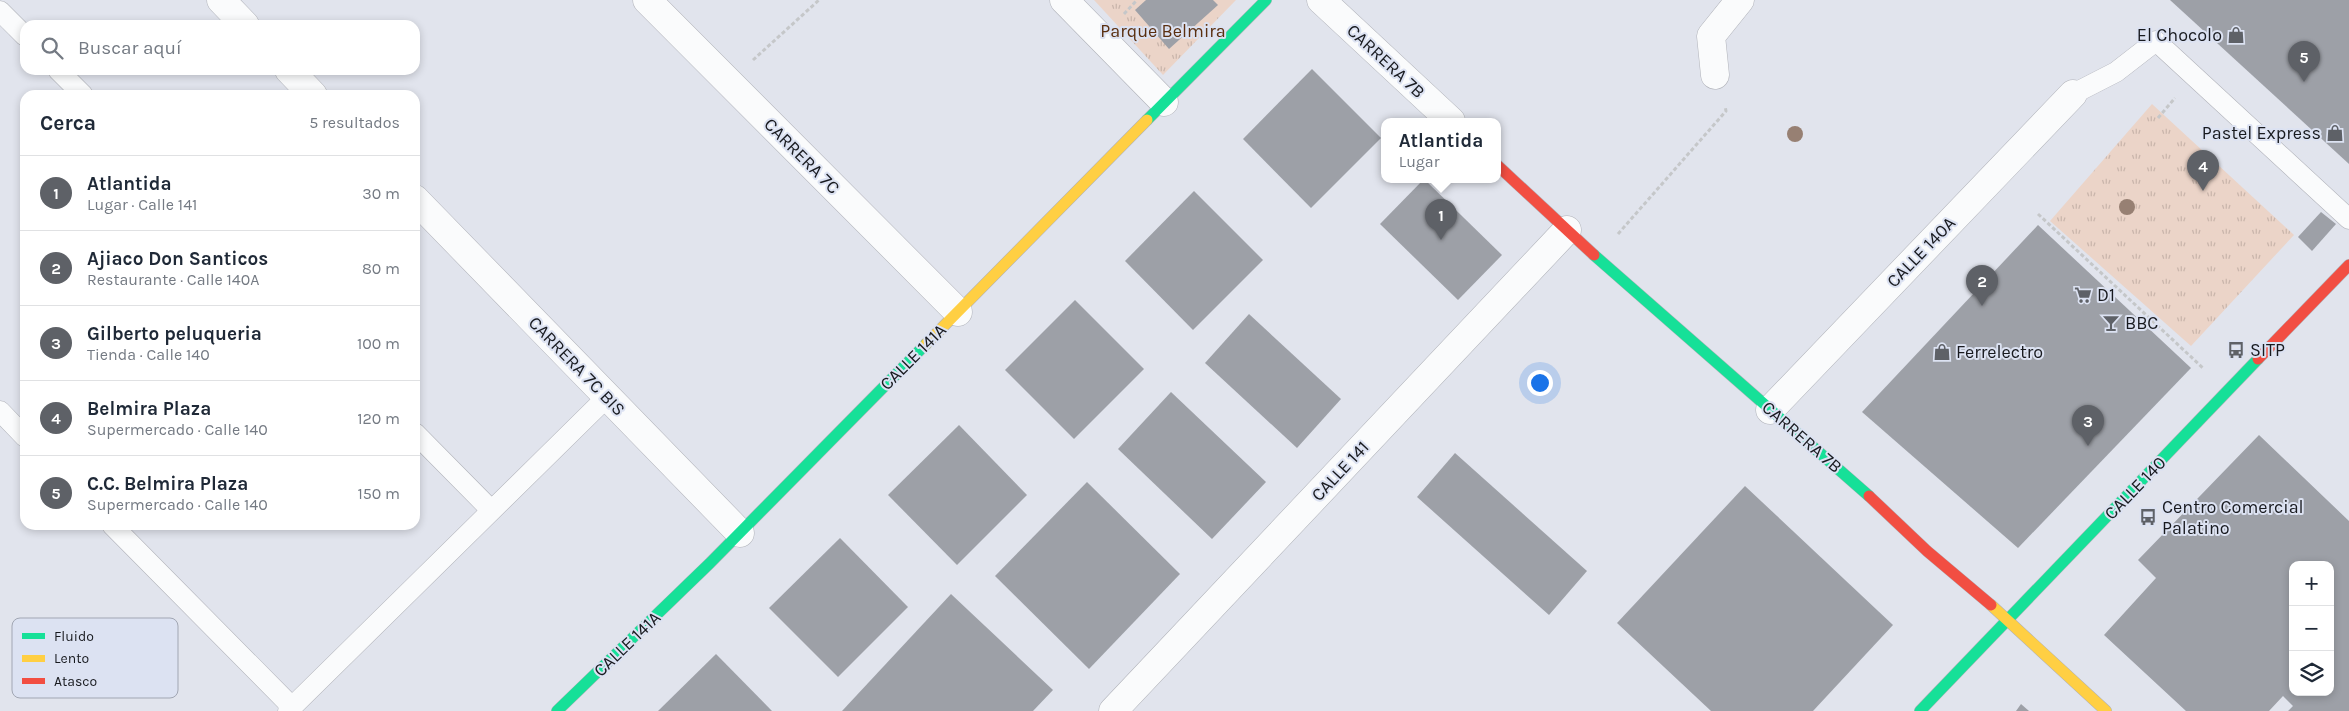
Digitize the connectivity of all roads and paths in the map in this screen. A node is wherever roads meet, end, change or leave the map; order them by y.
1 (221, 0) edge
2 (647, 0) edge
3 (819, 0) edge
4 (1064, 0) edge
5 (1266, 0) edge
6 (1321, 0) edge
7 (1740, 0) edge
8 (0, 11) edge
9 (240, 20) edge
10 (20, 31) edge
11 (63, 75) edge
12 (294, 75) edge
13 (1715, 75) joint
14 (729, 83) junction
15 (78, 90) edge
16 (308, 90) edge
17 (2073, 94) joint
18 (1164, 102) junction
19 (2169, 105) dead end
20 (1448, 118) edge
21 (2158, 118) dead end
22 (1501, 169) edge
23 (420, 204) edge
24 (2038, 214) dead end
25 (2349, 219) edge
26 (1567, 230) junction
27 (1597, 258) junction
28 (2349, 265) edge
29 (958, 312) junction
30 (2208, 373) dead end
31 (607, 397) junction
32 (1770, 410) junction
33 (0, 411) edge
34 (20, 432) edge
35 (420, 438) edge
36 (491, 510) junction
37 (117, 530) edge
38 (740, 533) junction
39 (2009, 620) junction
40 (290, 709) edge
41 (558, 711) edge
42 (1113, 711) edge
43 (1920, 711) edge
44 (2106, 711) edge

1 - 9 street
2 - 14 street, CARRERA 7C
3 - 14 path
4 - 18 street
5 - 18 street, CALLE 141A
6 - 20 street, CARRERA 7B
7 - 13 street
8 - 10 lane
11 - 15 lane
12 - 16 street
13 - 27 path
14 - 29 street, CARRERA 7C
17 - 25 lane
17 - 32 street, CALLE 140A
18 - 29 street, CALLE 141A
19 - 21 path
22 - 26 street, CARRERA 7B
23 - 31 street, CARRERA 7C BIS
24 - 30 path
26 - 27 street, CARRERA 7B
26 - 42 street, CALLE 141
27 - 32 street, CARRERA 7B
28 - 39 street, CALLE 140
29 - 38 street, CALLE 141A
31 - 36 lane
31 - 38 street, CARRERA 7C BIS
32 - 39 street, CARRERA 7B
33 - 34 lane
35 - 36 lane
36 - 40 lane
37 - 40 lane
38 - 41 street, CALLE 141A
39 - 43 street, CALLE 140
39 - 44 street, CARRERA 7B

